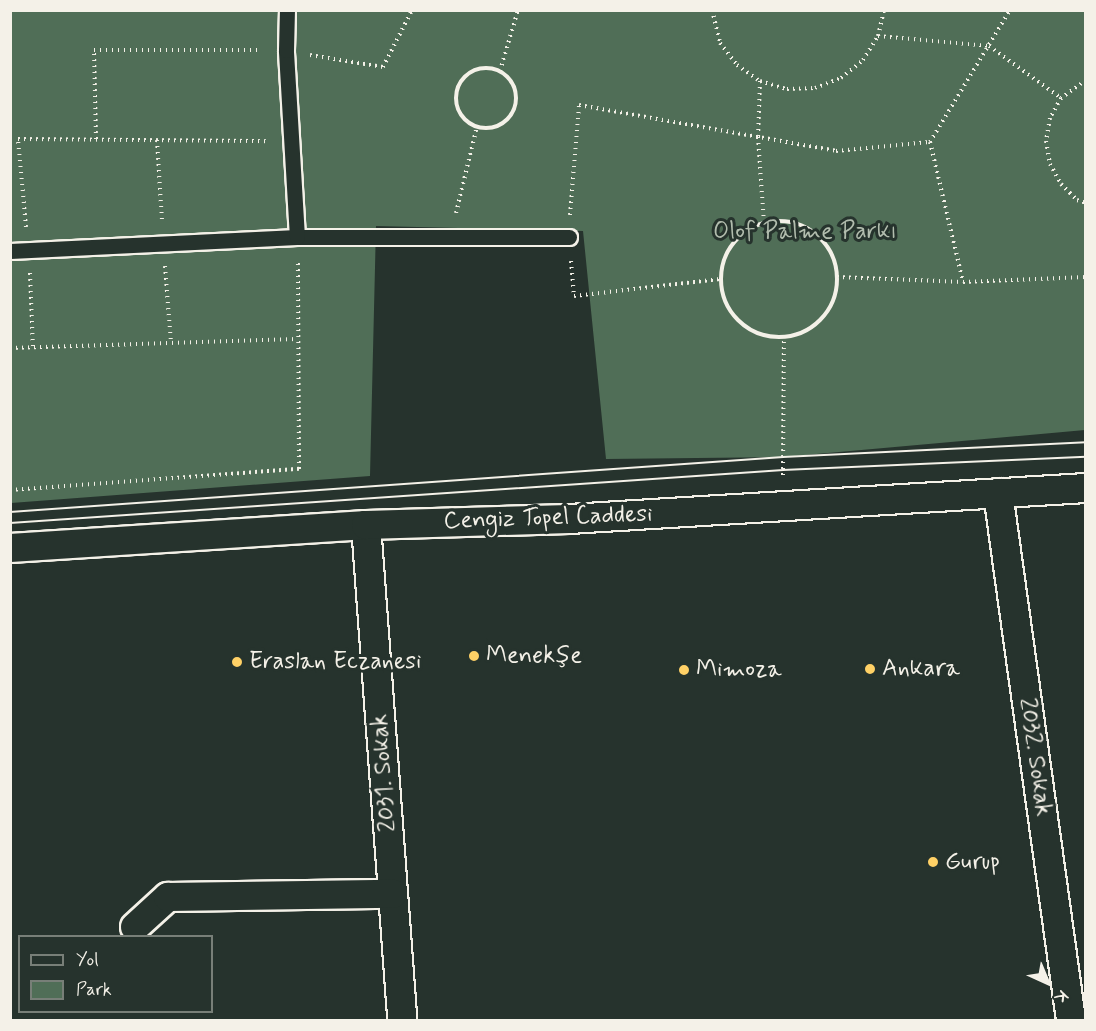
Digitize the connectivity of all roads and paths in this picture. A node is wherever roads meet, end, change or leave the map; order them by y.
1 (287, 10) edge
2 (411, 10) edge
3 (518, 10) edge
4 (712, 10) edge
5 (884, 10) edge
6 (1010, 10) edge
7 (878, 36) junction
8 (989, 46) junction
9 (286, 50) junction
10 (500, 71) junction
11 (1086, 80) edge
12 (760, 81) junction
13 (1061, 98) junction
14 (477, 126) junction
15 (758, 137) junction
16 (96, 139) junction
17 (292, 141) junction
18 (930, 142) junction
19 (1086, 203) edge
20 (764, 222) junction
21 (297, 237) junction
22 (450, 237) junction
23 (569, 237) junction
24 (10, 250) edge
25 (29, 251) junction
26 (837, 277) junction
27 (1086, 277) edge
28 (720, 279) junction
29 (963, 282) junction
30 (784, 338) junction
31 (298, 339) junction
32 (10, 348) edge
33 (33, 348) junction
34 (1086, 488) edge
35 (10, 490) edge
36 (998, 493) junction
37 (783, 506) junction
38 (366, 525) junction
39 (10, 548) edge
40 (393, 894) junction
41 (135, 927) dead end
42 (402, 1020) edge
43 (1071, 1020) edge

1 - 9 lane
2 - 9 path
3 - 10 path
4 - 12 path
5 - 7 path
6 - 8 path
7 - 8 path
7 - 12 path
8 - 13 path
8 - 18 path
9 - 16 path
9 - 17 lane
10 - 14 path
10 - 14 path
11 - 13 path
12 - 15 path
13 - 19 path
14 - 22 path
15 - 18 path
15 - 20 path
15 - 23 path
16 - 17 path
16 - 25 path
17 - 21 lane
18 - 29 path
20 - 26 path
20 - 28 path
21 - 22 lane
21 - 25 lane
21 - 31 path
22 - 23 lane
23 - 28 path
24 - 25 lane
25 - 33 path
26 - 29 path
26 - 30 path
27 - 29 path
28 - 30 path
30 - 37 path
31 - 33 path
31 - 35 path
32 - 33 path
34 - 36 street, Cengiz Topel Caddesi
36 - 37 street, Cengiz Topel Caddesi
36 - 43 street, 2032. Sokak
37 - 38 street, Cengiz Topel Caddesi
38 - 39 street, Cengiz Topel Caddesi
38 - 40 street, 2031. Sokak
40 - 41 street
40 - 42 street, 2031. Sokak

